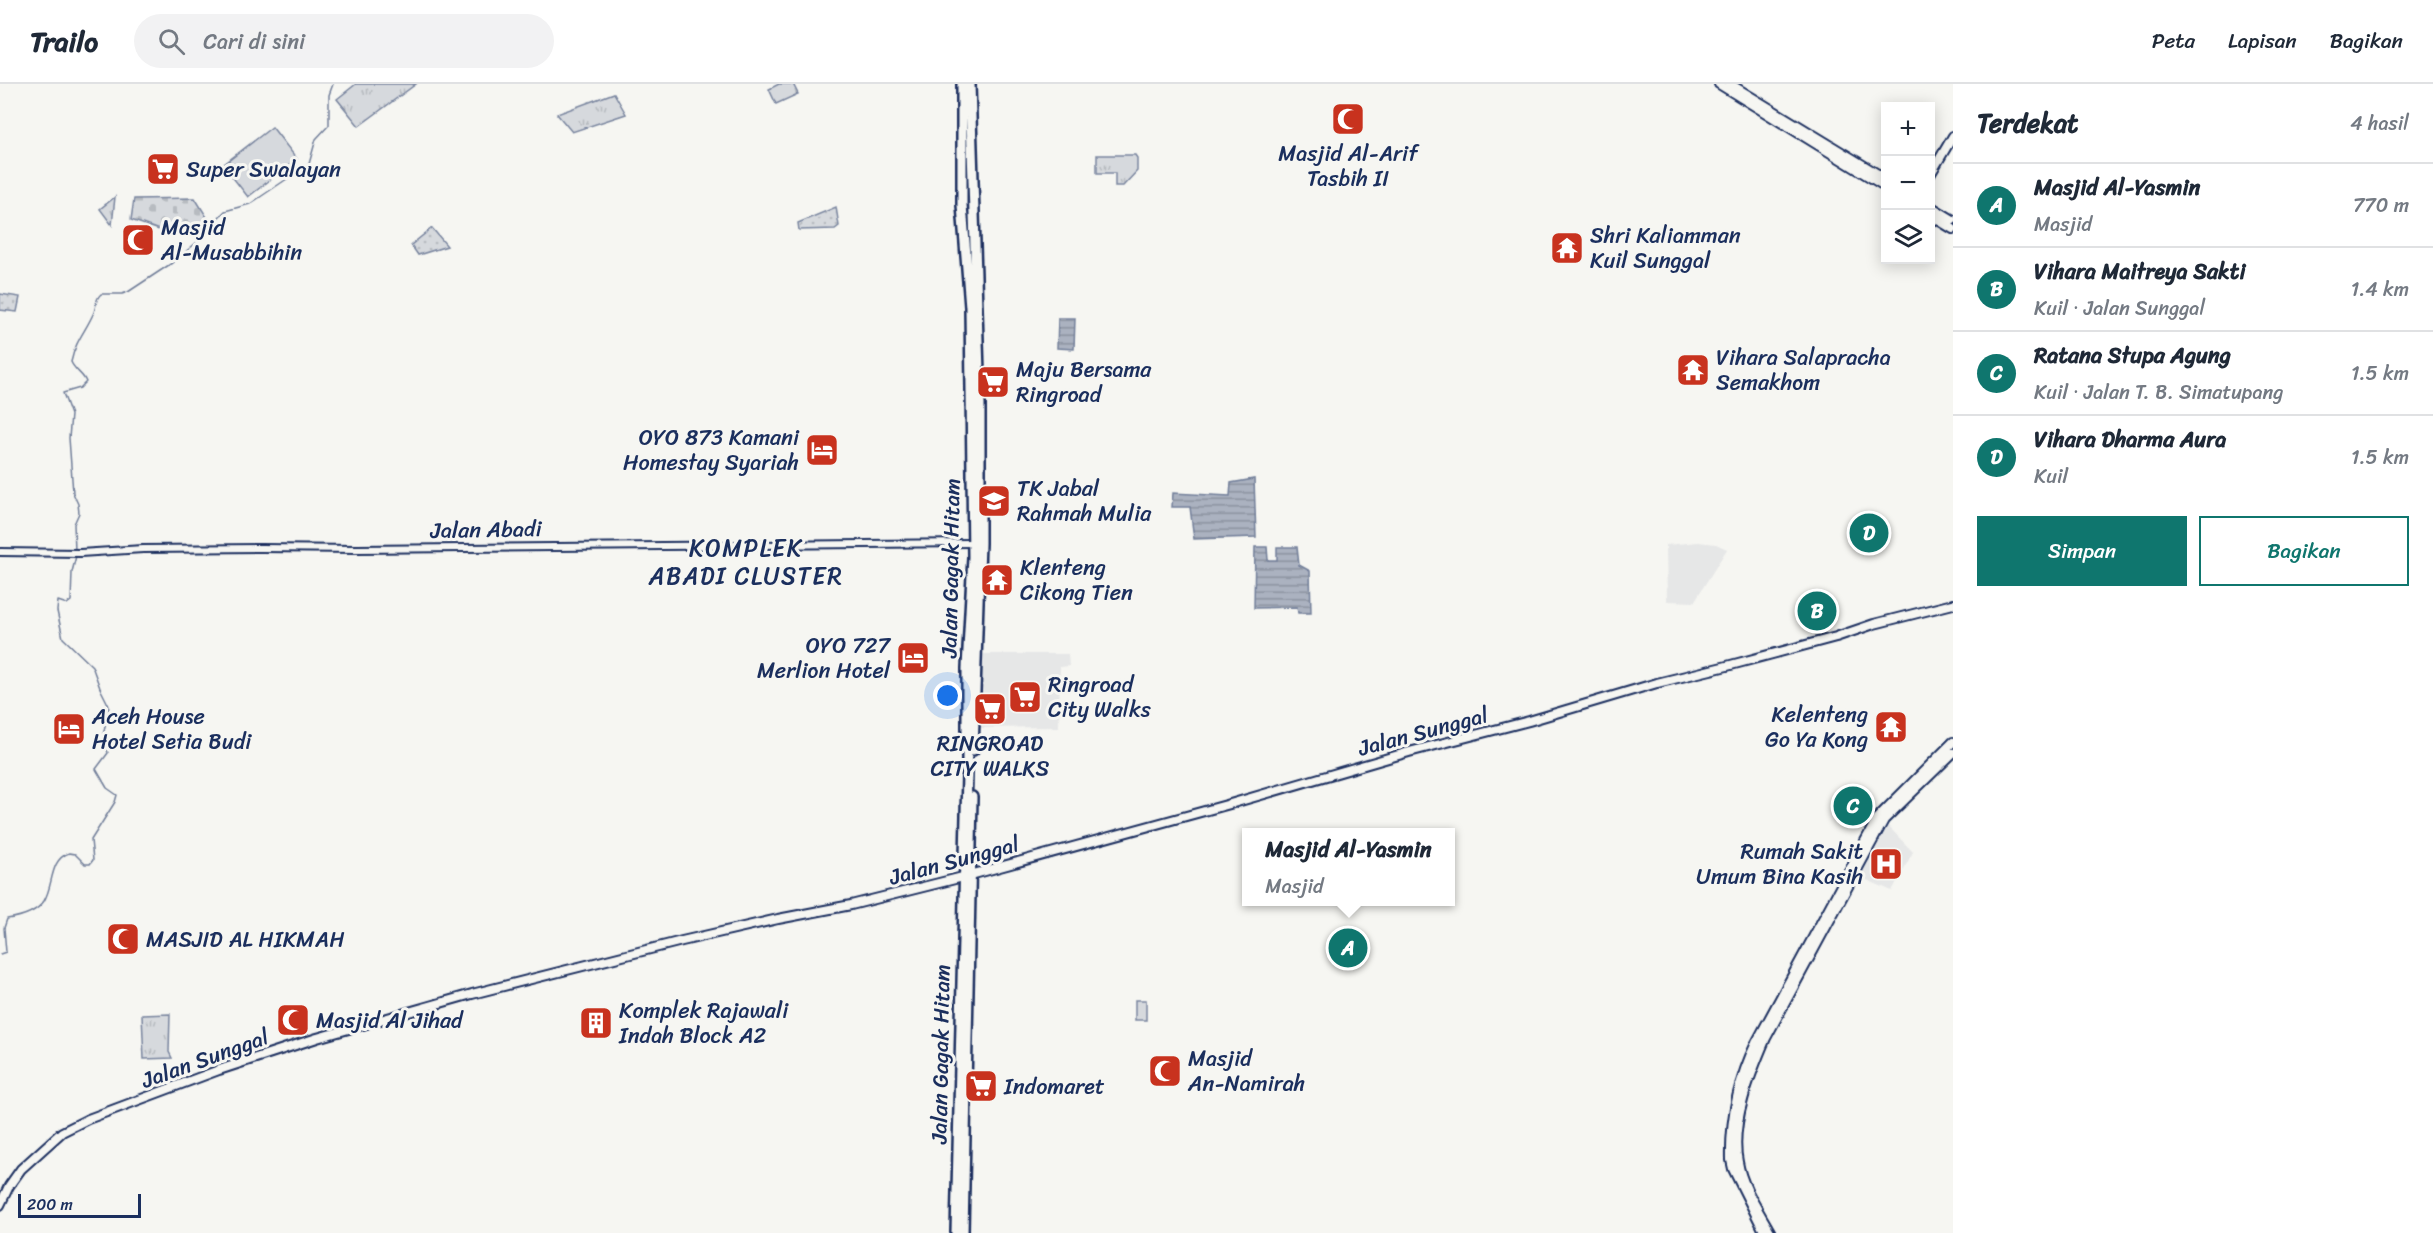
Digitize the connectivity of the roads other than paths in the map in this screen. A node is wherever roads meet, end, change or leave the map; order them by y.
1 (962, 84) edge
2 (970, 84) edge
3 (1719, 84) edge
4 (1730, 84) edge
5 (1806, 134) junction
6 (1953, 136) edge
7 (1935, 167) edge
8 (1881, 175) edge
9 (1881, 184) edge
10 (1935, 209) edge
11 (1935, 218) edge
12 (1953, 220) edge
13 (1953, 229) edge
14 (973, 543) junction
15 (0, 552) edge
16 (1953, 604) edge
17 (973, 613) junction
18 (1953, 742) edge
19 (1953, 753) edge
20 (1913, 788) junction
21 (967, 876) junction
22 (962, 1148) junction
23 (1751, 1201) junction
24 (0, 1205) edge
25 (956, 1233) edge
26 (963, 1233) edge
27 (1765, 1233) edge
28 (1770, 1233) edge

1 - 14 highway, Jalan Gagak Hitam
2 - 17 highway, Jalan Gagak Hitam
3 - 5 main road
4 - 5 main road
5 - 8 main road
5 - 9 main road
6 - 7 main road
10 - 12 main road
11 - 13 main road
14 - 15 street, Jalan Abadi
14 - 17 highway, Jalan Gagak Hitam
16 - 21 main road, Jalan Sunggal
17 - 21 highway, Jalan Gagak Hitam
18 - 20 main road
19 - 20 main road
20 - 23 main road
21 - 22 highway, Jalan Gagak Hitam
21 - 24 main road, Jalan Sunggal
22 - 25 highway, Jalan Gagak Hitam
22 - 26 highway, Jalan Gagak Hitam
23 - 27 main road
23 - 28 main road

